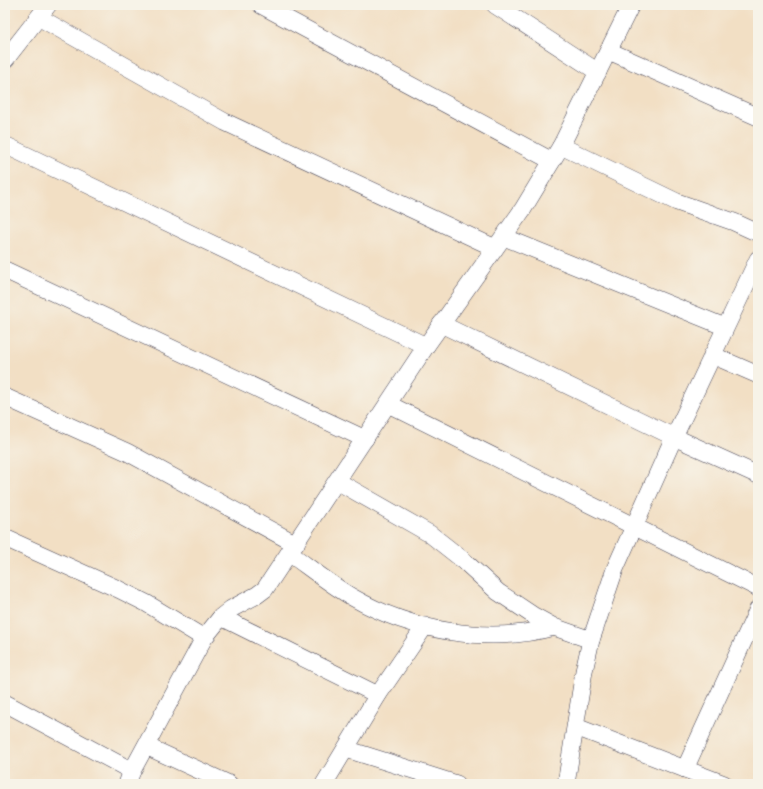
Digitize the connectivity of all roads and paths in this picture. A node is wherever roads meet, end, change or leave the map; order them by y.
1 (261, 5) edge
2 (495, 5) edge
3 (631, 5) edge
4 (44, 11) edge
5 (609, 51) junction
6 (6, 57) edge
7 (598, 72) junction
8 (758, 118) edge
9 (5, 145) edge
10 (556, 154) junction
11 (758, 233) edge
12 (500, 243) junction
13 (758, 259) edge
14 (5, 270) edge
15 (441, 324) junction
16 (725, 327) junction
17 (426, 346) junction
18 (712, 355) junction
19 (758, 375) edge
20 (5, 397) edge
21 (388, 404) junction
22 (674, 437) junction
23 (365, 439) junction
24 (758, 475) edge
25 (338, 481) junction
26 (634, 526) junction
27 (5, 538) edge
28 (292, 549) junction
29 (758, 588) edge
30 (758, 609) edge
31 (221, 617) junction
32 (425, 626) junction
33 (554, 627) junction
34 (204, 638) junction
35 (591, 640) junction
36 (378, 695) junction
37 (5, 703) edge
38 (576, 727) junction
39 (146, 746) junction
40 (346, 749) junction
41 (685, 769) junction
42 (130, 778) edge
43 (229, 784) edge
44 (324, 784) edge
45 (457, 784) edge
46 (566, 784) edge
47 (724, 784) edge

1 - 10 street
2 - 7 street
3 - 5 street
4 - 6 street
4 - 12 street
5 - 7 street
5 - 8 street
7 - 10 street
9 - 17 street
10 - 11 street
10 - 12 street
12 - 15 street
12 - 16 street
13 - 16 street
14 - 23 street
15 - 17 street
15 - 22 street
16 - 18 street
17 - 21 street
18 - 19 street
18 - 22 street
20 - 28 street
21 - 23 street
21 - 26 street
22 - 24 street
22 - 26 street
23 - 25 street
25 - 28 street
25 - 33 street
26 - 29 street
26 - 35 street
27 - 34 street
28 - 31 street
28 - 32 street
30 - 41 street
31 - 34 street
31 - 36 street
32 - 33 street
32 - 36 street
33 - 35 street
34 - 39 street
35 - 38 street
36 - 40 street
37 - 42 street
38 - 41 street
38 - 46 street
39 - 42 street
39 - 43 street
40 - 44 street
40 - 45 street
41 - 47 street

